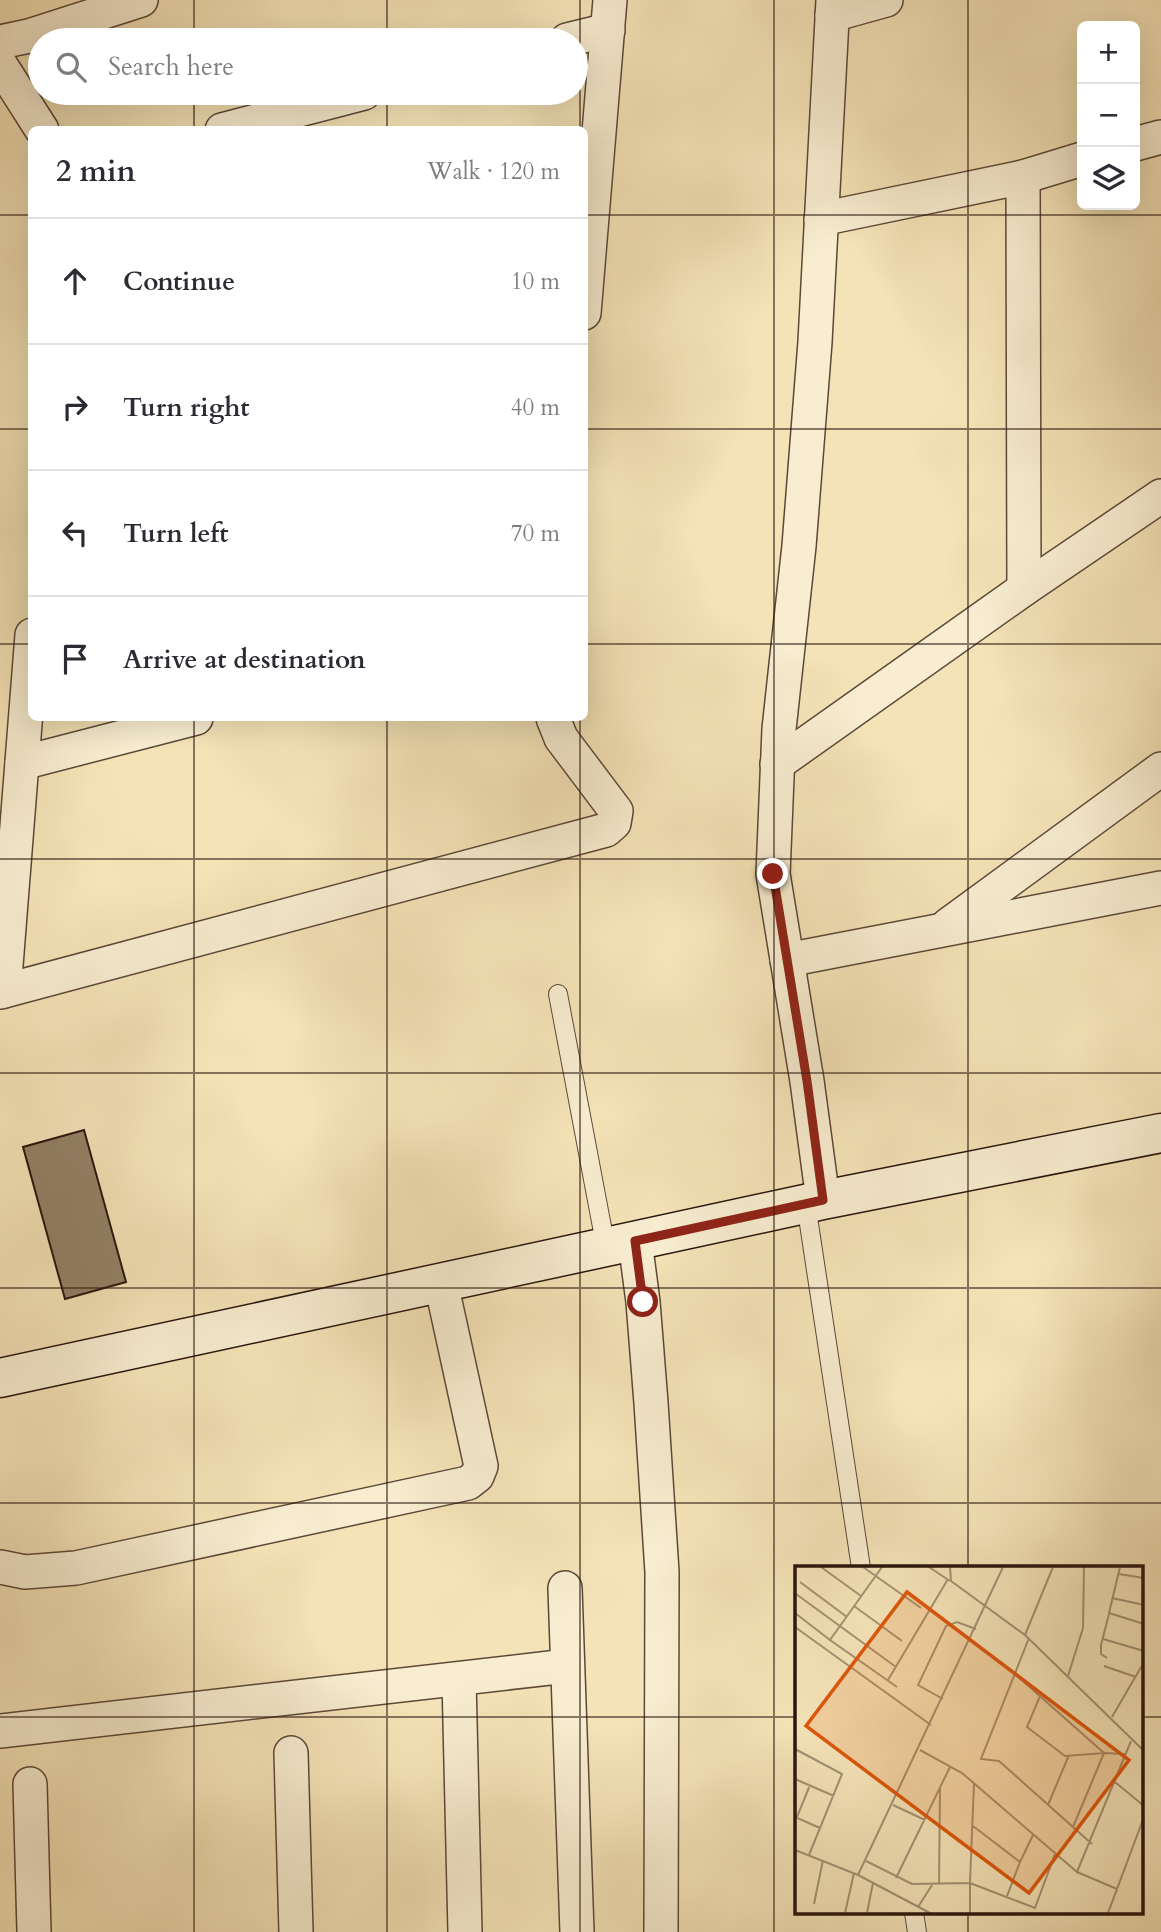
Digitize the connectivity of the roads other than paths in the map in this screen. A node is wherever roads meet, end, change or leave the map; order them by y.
1 (141, 0) edge
2 (886, 0) edge
3 (832, 8) edge
4 (609, 15) edge
5 (54, 28) edge
6 (587, 28) edge
7 (28, 36) edge
8 (0, 42) edge
9 (0, 64) edge
10 (318, 105) edge
11 (39, 126) edge
12 (237, 126) edge
13 (1161, 137) edge
14 (1140, 143) edge
15 (1077, 161) edge
16 (1023, 177) junction
17 (821, 219) junction
18 (588, 248) edge
19 (1161, 496) edge
20 (1024, 589) junction
21 (28, 686) edge
22 (184, 721) edge
23 (554, 721) edge
24 (22, 763) junction
25 (777, 764) junction
26 (1161, 769) edge
27 (1161, 888) edge
28 (941, 931) junction
29 (787, 960) junction
30 (2, 992) edge
31 (558, 994) dead end
32 (1161, 1133) edge
33 (815, 1202) junction
34 (620, 1244) junction
35 (441, 1283) junction
36 (0, 1378) edge
37 (862, 1566) edge
38 (0, 1567) edge
39 (565, 1588) dead end
40 (567, 1667) junction
41 (459, 1679) junction
42 (0, 1731) edge
43 (291, 1753) dead end
44 (30, 1784) dead end
45 (914, 1914) edge
46 (34, 1932) edge
47 (296, 1932) edge
48 (465, 1932) edge
49 (577, 1932) edge
50 (661, 1932) edge
51 (917, 1932) edge

1 - 5 street
2 - 3 street
3 - 17 street
4 - 6 street
4 - 18 street
7 - 8 street
9 - 11 street
10 - 12 street
13 - 14 street
15 - 16 street
16 - 17 street
16 - 20 street
17 - 25 street
19 - 20 street
20 - 25 street
21 - 24 street
22 - 24 street
23 - 30 street
24 - 30 street
25 - 29 street
26 - 28 street
27 - 28 street
28 - 29 street
29 - 33 street
31 - 34 lane
32 - 33 street
33 - 34 street
33 - 37 lane
34 - 35 street
34 - 50 street
35 - 36 street
35 - 38 street
39 - 40 street
40 - 41 street
40 - 49 street
41 - 42 street
41 - 48 street
43 - 47 street
44 - 46 street
45 - 51 lane

